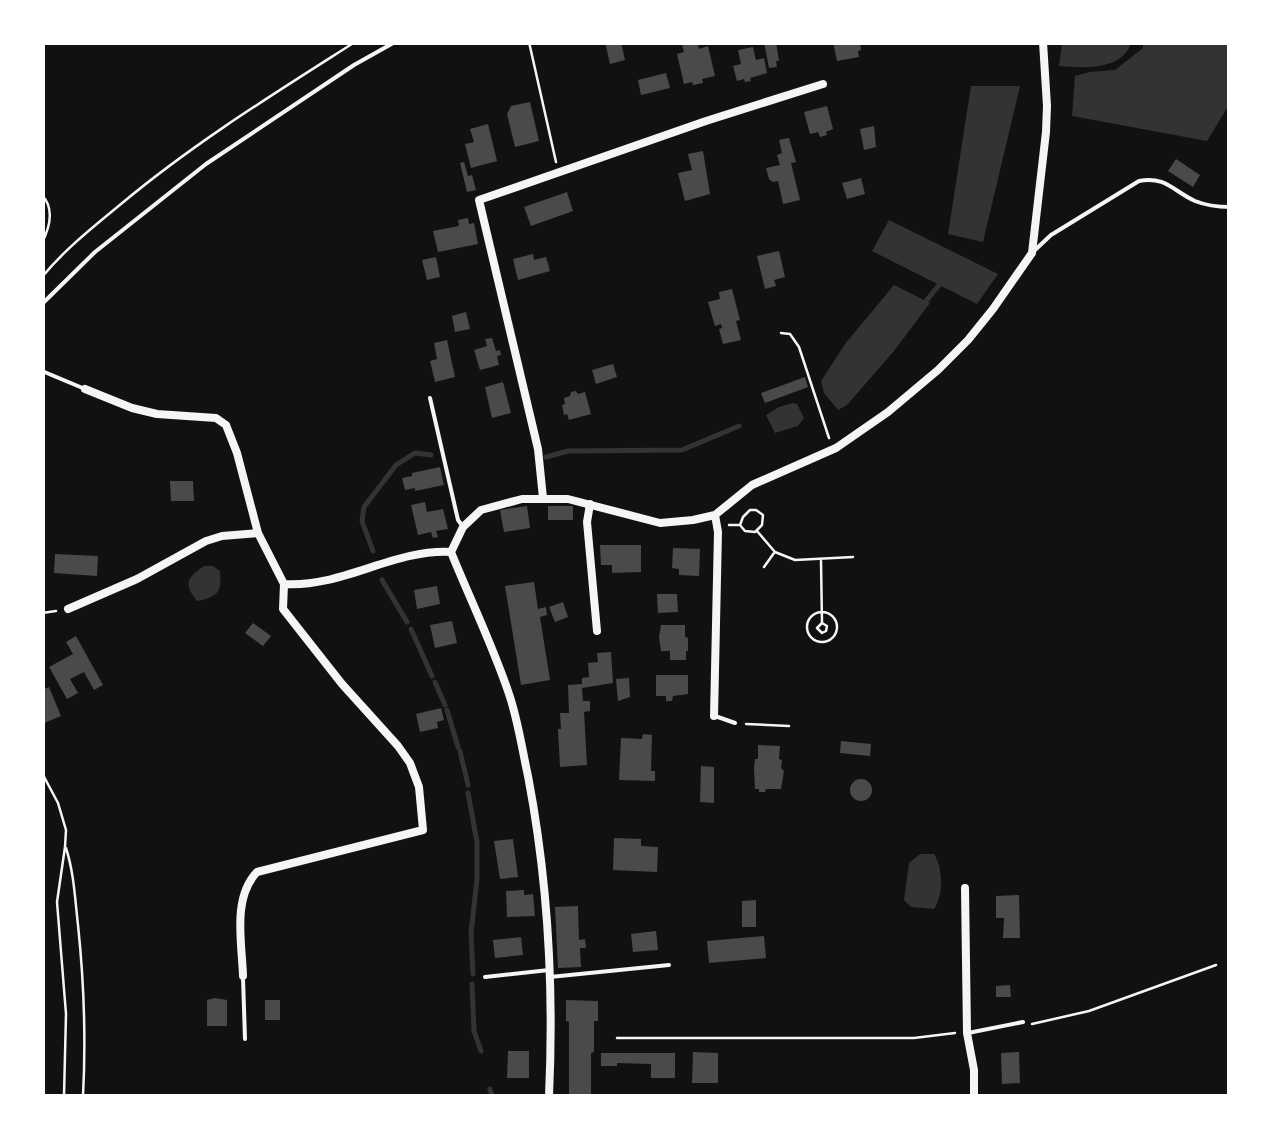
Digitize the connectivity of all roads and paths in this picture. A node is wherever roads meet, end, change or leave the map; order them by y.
1 (355, 42) edge
2 (394, 42) edge
3 (529, 42) edge
4 (1044, 42) edge
5 (823, 84) dead end
6 (558, 173) junction
7 (42, 195) edge
8 (1230, 207) edge
9 (42, 242) edge
10 (1032, 253) junction
11 (42, 277) edge
12 (42, 304) edge
13 (781, 333) dead end
14 (42, 371) edge
15 (85, 390) joint
16 (430, 398) dead end
17 (832, 450) junction
18 (543, 498) junction
19 (590, 504) junction
20 (715, 514) junction
21 (464, 527) junction
22 (757, 531) junction
23 (258, 533) junction
24 (450, 552) junction
25 (775, 552) junction
26 (853, 557) dead end
27 (821, 560) junction
28 (764, 567) dead end
29 (284, 584) junction
30 (68, 610) joint
31 (822, 612) junction
32 (42, 614) edge
33 (597, 631) dead end
34 (822, 642) junction
35 (714, 716) joint
36 (734, 723) joint
37 (790, 726) dead end
38 (42, 773) edge
39 (66, 847) junction
40 (965, 888) dead end
41 (669, 965) dead end
42 (1216, 965) dead end
43 (549, 974) junction
44 (244, 976) joint
45 (486, 978) dead end
46 (1022, 1022) joint
47 (967, 1033) junction
48 (617, 1038) dead end
49 (245, 1039) dead end
50 (64, 1096) edge
51 (83, 1096) edge
52 (549, 1096) edge
53 (974, 1096) edge

1 - 11 path
2 - 12 lane
3 - 6 path
4 - 10 street
5 - 6 street
6 - 18 street
7 - 9 path
8 - 10 lane
10 - 17 street
13 - 17 path
14 - 15 lane
15 - 23 street
16 - 21 lane
17 - 20 street
18 - 19 street
18 - 21 street
19 - 20 street
19 - 33 street
20 - 35 street
21 - 24 street
22 - 22 path
22 - 25 path
23 - 29 street
23 - 30 street
24 - 29 street
24 - 43 street
25 - 27 path
25 - 28 path
26 - 27 path
27 - 31 path
29 - 44 street
30 - 32 path
31 - 34 path
31 - 34 path
31 - 34 path
35 - 36 lane
36 - 37 path
38 - 39 path
39 - 50 path
39 - 51 path
40 - 47 street
41 - 43 lane
42 - 46 path
43 - 45 lane
43 - 52 street
44 - 49 lane
46 - 47 lane
47 - 48 path
47 - 53 street

